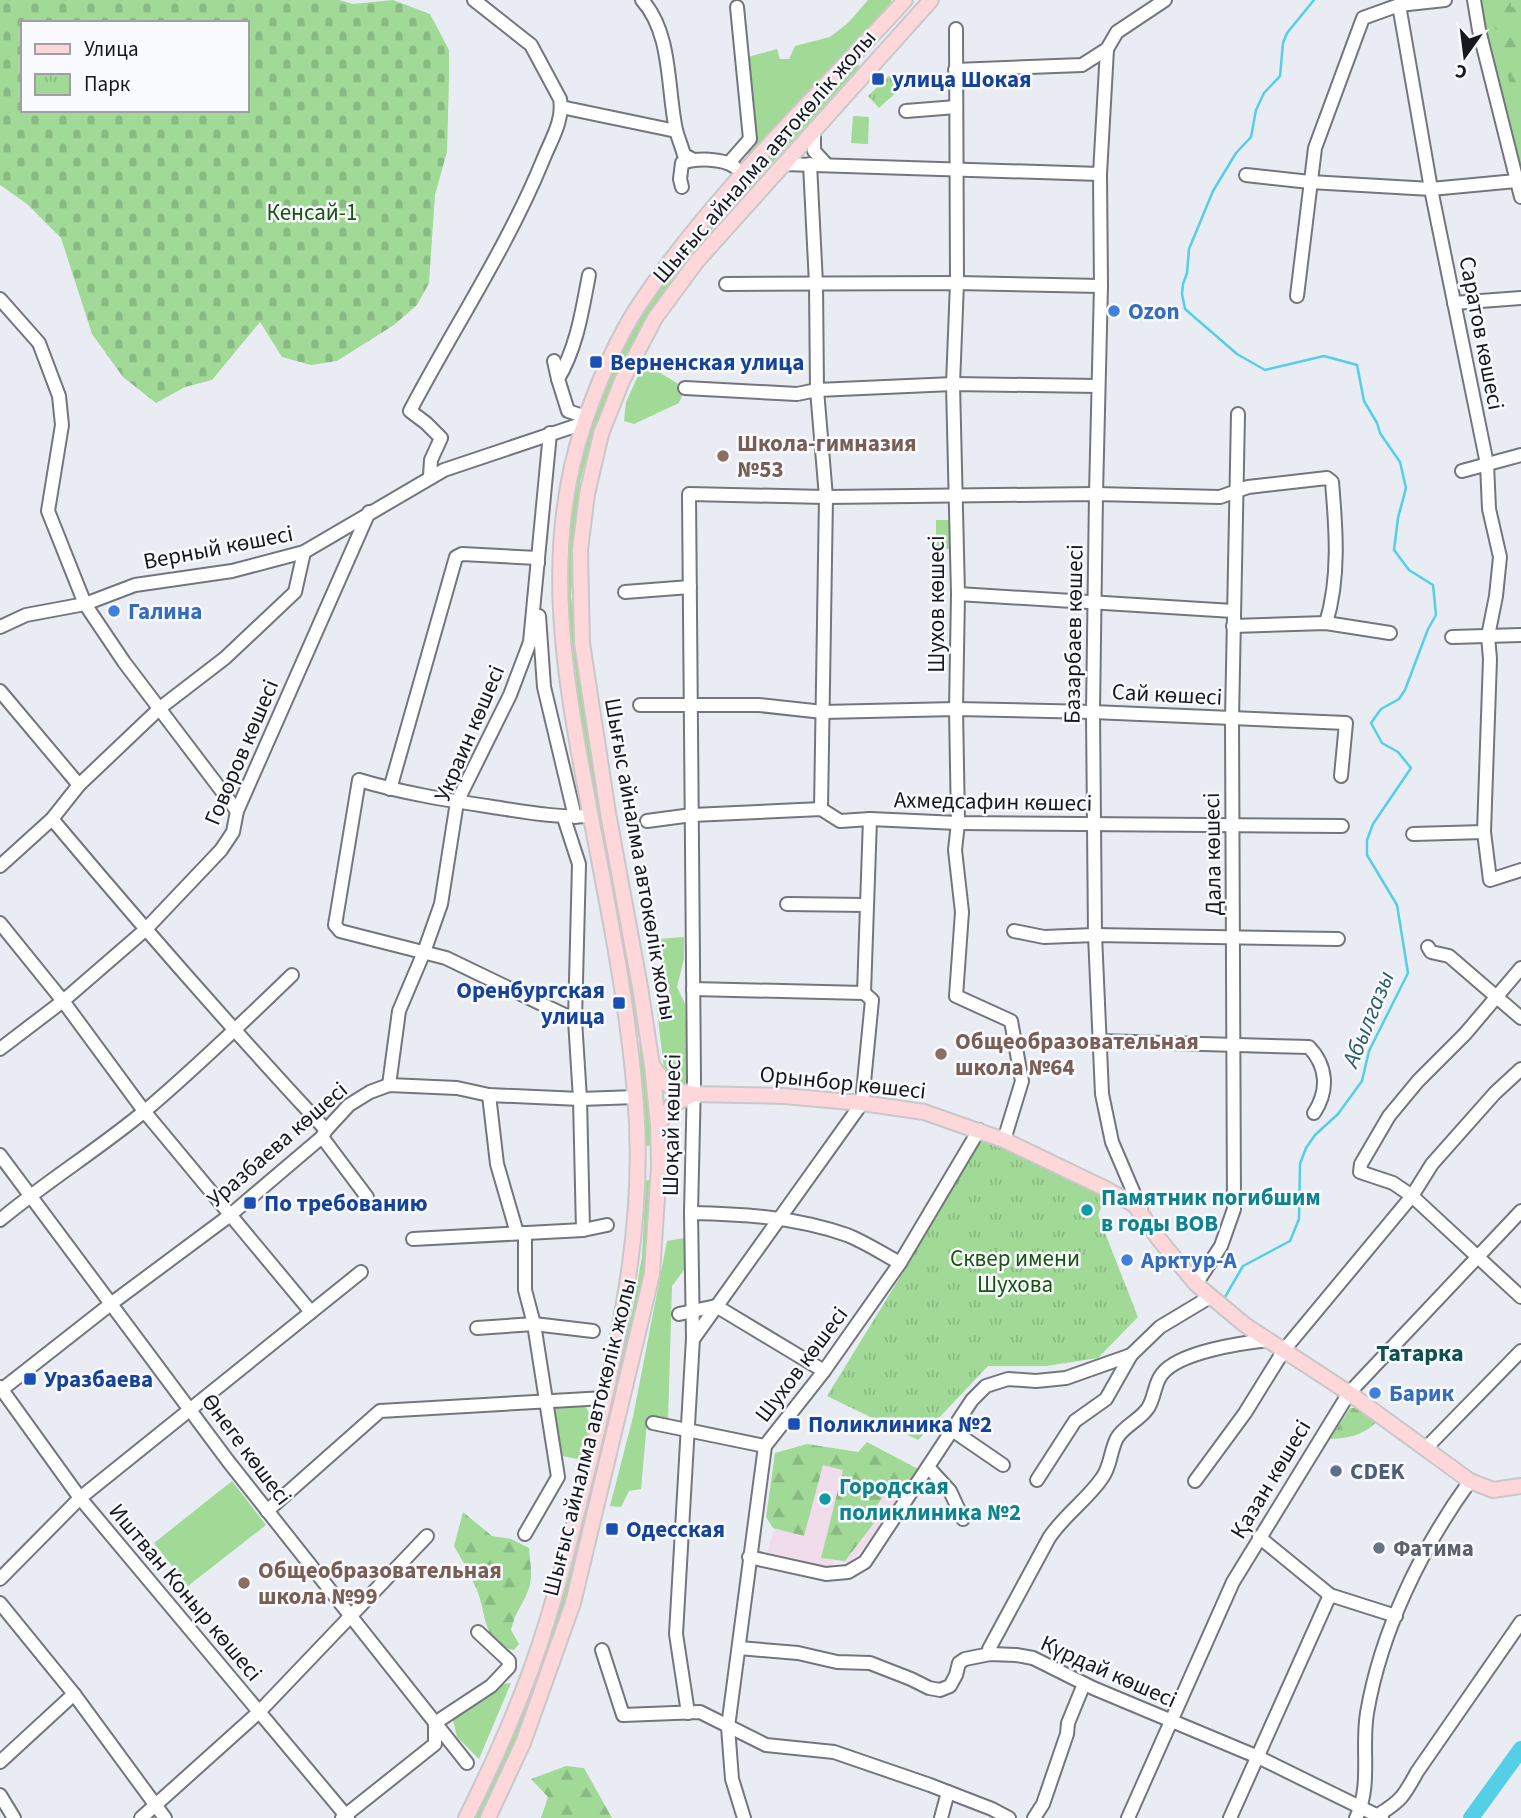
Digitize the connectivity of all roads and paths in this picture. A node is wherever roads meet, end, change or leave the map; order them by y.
1 (474, 0) edge
2 (642, 0) edge
3 (905, 0) edge
4 (931, 0) edge
5 (1166, 0) edge
6 (1445, 0) edge
7 (1474, 0) edge
8 (1399, 5) junction
9 (737, 7) dead end
10 (956, 29) dead end
11 (1107, 49) junction
12 (956, 70) junction
13 (561, 107) junction
14 (956, 107) junction
15 (906, 111) dead end
16 (814, 129) junction
17 (676, 131) junction
18 (692, 159) junction
19 (729, 163) junction
20 (783, 164) junction
21 (810, 164) junction
22 (826, 164) junction
23 (958, 171) junction
24 (744, 173) junction
25 (1100, 174) junction
26 (1247, 175) dead end
27 (1516, 181) junction
28 (1310, 182) junction
29 (682, 187) dead end
30 (1431, 189) junction
31 (1521, 197) edge
32 (589, 275) dead end
33 (957, 283) junction
34 (726, 284) dead end
35 (816, 284) junction
36 (1101, 286) junction
37 (1297, 296) dead end
38 (1521, 298) edge
39 (0, 299) edge
40 (1454, 303) junction
41 (554, 361) dead end
42 (558, 379) junction
43 (953, 384) junction
44 (1098, 386) junction
45 (685, 388) dead end
46 (817, 390) junction
47 (1238, 414) dead end
48 (585, 420) junction
49 (550, 433) junction
50 (1521, 454) edge
51 (1486, 464) junction
52 (1462, 471) dead end
53 (430, 476) junction
54 (1236, 492) junction
55 (1096, 494) junction
56 (957, 495) junction
57 (826, 497) junction
58 (369, 512) junction
59 (304, 552) junction
60 (537, 558) junction
61 (690, 587) junction
62 (625, 592) dead end
63 (958, 594) junction
64 (85, 604) junction
65 (1095, 604) junction
66 (1233, 611) junction
67 (1326, 623) junction
68 (1233, 626) junction
69 (0, 627) edge
70 (1390, 633) dead end
71 (1521, 635) edge
72 (1488, 636) junction
73 (1452, 637) dead end
74 (0, 691) edge
75 (640, 705) dead end
76 (691, 706) junction
77 (160, 708) junction
78 (956, 709) junction
79 (823, 712) junction
80 (1093, 712) junction
81 (1232, 719) junction
82 (1341, 776) dead end
83 (79, 785) junction
84 (390, 789) junction
85 (457, 802) junction
86 (821, 808) junction
87 (237, 811) junction
88 (692, 815) junction
89 (590, 816) junction
90 (569, 817) junction
91 (52, 819) junction
92 (870, 820) junction
93 (648, 821) dead end
94 (958, 823) junction
95 (1093, 823) junction
96 (1232, 826) junction
97 (1342, 826) dead end
98 (1484, 832) junction
99 (1413, 834) dead end
100 (0, 866) edge
101 (1521, 870) edge
102 (787, 904) dead end
103 (866, 905) junction
104 (0, 923) edge
105 (145, 930) junction
106 (1014, 931) dead end
107 (1095, 935) junction
108 (1235, 937) junction
109 (1338, 939) dead end
110 (1428, 947) dead end
111 (424, 952) junction
112 (1521, 968) edge
113 (292, 975) dead end
114 (693, 989) junction
115 (1497, 996) junction
116 (868, 997) junction
117 (63, 1002) junction
118 (1521, 1018) edge
119 (575, 1020) junction
120 (234, 1032) junction
121 (1099, 1041) junction
122 (1234, 1046) junction
123 (0, 1049) edge
124 (652, 1065) junction
125 (1521, 1069) edge
126 (389, 1085) junction
127 (694, 1094) junction
128 (489, 1095) junction
129 (636, 1097) junction
130 (580, 1099) junction
131 (862, 1103) junction
132 (144, 1111) junction
133 (1314, 1113) dead end
134 (658, 1125) junction
135 (979, 1129) junction
136 (324, 1133) junction
137 (1004, 1140) junction
138 (0, 1155) edge
139 (30, 1195) junction
140 (1412, 1196) junction
141 (367, 1197) dead end
142 (1521, 1211) edge
143 (691, 1213) junction
144 (1142, 1213) junction
145 (229, 1216) junction
146 (0, 1220) edge
147 (779, 1220) junction
148 (607, 1224) dead end
149 (583, 1230) junction
150 (521, 1233) junction
151 (413, 1239) dead end
152 (1478, 1257) junction
153 (900, 1263) junction
154 (361, 1272) dead end
155 (1196, 1283) junction
156 (1210, 1297) junction
157 (1521, 1297) edge
158 (111, 1303) junction
159 (716, 1306) junction
160 (693, 1310) junction
161 (311, 1312) junction
162 (679, 1314) dead end
163 (534, 1324) junction
164 (477, 1328) dead end
165 (593, 1331) dead end
166 (693, 1338) junction
167 (1268, 1340) junction
168 (1284, 1350) junction
169 (1521, 1351) edge
170 (1131, 1355) junction
171 (824, 1371) junction
172 (1, 1389) edge
173 (1349, 1393) junction
174 (605, 1398) junction
175 (547, 1401) junction
176 (190, 1410) junction
177 (653, 1423) dead end
178 (687, 1430) junction
179 (952, 1430) junction
180 (765, 1446) junction
181 (1426, 1448) junction
182 (1003, 1465) dead end
183 (928, 1467) junction
184 (1037, 1479) dead end
185 (1195, 1481) dead end
186 (1469, 1481) junction
187 (1521, 1486) edge
188 (80, 1497) junction
189 (267, 1511) junction
190 (963, 1519) dead end
191 (525, 1534) dead end
192 (427, 1536) dead end
193 (1259, 1537) junction
194 (749, 1557) junction
195 (0, 1579) edge
196 (1330, 1595) junction
197 (0, 1602) edge
198 (351, 1616) junction
199 (1396, 1616) junction
200 (1521, 1622) edge
201 (478, 1632) dead end
202 (739, 1648) junction
203 (602, 1650) dead end
204 (990, 1654) junction
205 (1084, 1684) junction
206 (74, 1695) junction
207 (259, 1712) junction
208 (688, 1713) junction
209 (1171, 1722) junction
210 (435, 1723) junction
211 (728, 1727) junction
212 (1258, 1757) junction
213 (0, 1762) edge
214 (467, 1763) dead end
215 (948, 1792) junction
216 (0, 1795) edge
217 (156, 1805) junction
218 (1359, 1813) edge
219 (1380, 1816) edge
220 (345, 1817) edge
221 (14, 1818) edge
222 (141, 1818) edge
223 (164, 1818) edge
224 (466, 1818) edge
225 (488, 1818) edge
226 (744, 1818) edge
227 (941, 1818) edge
228 (1009, 1818) edge
229 (1034, 1818) edge
230 (1128, 1818) edge
231 (1230, 1818) edge

1 - 13 street
2 - 17 street
3 - 24 main road, Шығыс айналма автокөлік жолы
4 - 16 main road, Шығыс айналма автокөлік жолы
5 - 11 street
6 - 8 street
7 - 27 street
8 - 28 street
8 - 30 street, Саратов көшесі
9 - 19 street
10 - 12 street, Шухов көшесі
11 - 12 street
11 - 25 street, Базарбаев көшесі
12 - 14 street, Шухов көшесі
13 - 17 street
13 - 53 street
14 - 15 street
14 - 23 street, Шухов көшесі
16 - 20 main road, Шығыс айналма автокөлік жолы
16 - 22 street
17 - 18 street
18 - 19 street
18 - 29 street
19 - 24 street
20 - 21 street
20 - 124 main road, Шығыс айналма автокөлік жолы
21 - 22 street
21 - 35 street
22 - 23 street
23 - 25 street
23 - 33 street, Шухов көшесі
24 - 48 main road, Шығыс айналма автокөлік жолы
25 - 36 street, Базарбаев көшесі
26 - 28 street
27 - 30 street
27 - 31 street
28 - 30 street
28 - 37 street
30 - 40 street, Саратов көшесі
32 - 42 street
33 - 35 street
33 - 36 street
33 - 43 street, Шухов көшесі
34 - 35 street
35 - 46 street
36 - 44 street, Базарбаев көшесі
38 - 40 street
39 - 64 street
40 - 51 street, Саратов көшесі
41 - 42 street
42 - 48 street
43 - 44 street
43 - 46 street
43 - 56 street, Шухов көшесі
44 - 55 street, Базарбаев көшесі
45 - 46 street
46 - 57 street
47 - 54 street, Дала көшесі
48 - 49 street, Верный көшесі
48 - 89 main road, Шығыс айналма автокөлік жолы
49 - 53 street, Верный көшесі
49 - 60 street, Украин көшесі
50 - 51 street
51 - 52 street
51 - 72 street, Саратов көшесі
53 - 58 street, Верный көшесі
54 - 55 street
54 - 66 street, Дала көшесі
54 - 67 street
55 - 56 street
55 - 65 street, Базарбаев көшесі
56 - 57 street
56 - 63 street, Шухов көшесі
57 - 61 street, Шоқай көшесі
57 - 79 street
58 - 59 street, Верный көшесі
58 - 87 street, Говоров көшесі
59 - 64 street, Верный көшесі
59 - 77 street
60 - 84 street
60 - 85 street, Украин көшесі
60 - 90 street
61 - 62 street
61 - 76 street, Шоқай көшесі
63 - 65 street
63 - 78 street, Шухов көшесі
64 - 69 street, Верный көшесі
64 - 77 street
65 - 66 street
65 - 80 street, Базарбаев көшесі
66 - 68 street, Дала көшесі
67 - 68 street
67 - 70 street
68 - 81 street, Дала көшесі
71 - 72 street
72 - 73 street
72 - 98 street, Саратов көшесі
74 - 83 street
75 - 76 street, Сай көшесі
76 - 79 street, Сай көшесі
76 - 88 street, Шоқай көшесі
77 - 83 street
77 - 87 street
78 - 79 street, Сай көшесі
78 - 80 street, Сай көшесі
78 - 94 street, Шухов көшесі
79 - 86 street
80 - 81 street, Сай көшесі
80 - 95 street, Базарбаев көшесі
81 - 82 street, Сай көшесі
81 - 96 street, Дала көшесі
83 - 91 street
84 - 85 street
84 - 111 street
85 - 90 street
85 - 111 street, Украин көшесі
86 - 88 street, Ахмедсафин көшесі
86 - 92 street, Ахмедсафин көшесі
87 - 105 street, Говоров көшесі
88 - 93 street, Ахмедсафин көшесі
88 - 114 street, Шоқай көшесі
89 - 90 street
89 - 129 main road, Шығыс айналма автокөлік жолы
90 - 119 street
91 - 100 street
91 - 105 street
92 - 94 street, Ахмедсафин көшесі
92 - 103 street
94 - 95 street, Ахмедсафин көшесі
94 - 137 street, Шухов көшесі
95 - 96 street, Ахмедсафин көшесі
95 - 107 street, Базарбаев көшесі
96 - 97 street, Ахмедсафин көшесі
96 - 108 street, Дала көшесі
98 - 99 street
98 - 101 street, Саратов көшесі
102 - 103 street
103 - 116 street
104 - 117 street
105 - 117 street, Говоров көшесі
105 - 120 street
106 - 107 street
107 - 108 street
107 - 121 street, Базарбаев көшесі
108 - 109 street
108 - 122 street, Дала көшесі
110 - 115 street
111 - 119 street
111 - 126 street, Украин көшесі
112 - 115 street
113 - 120 street
114 - 116 street
114 - 127 street, Шоқай көшесі
115 - 118 street
115 - 140 street
116 - 131 street
117 - 123 street, Говоров көшесі
117 - 132 street
119 - 130 street
120 - 132 street
120 - 136 street
121 - 122 street
121 - 144 street, Базарбаев көшесі
122 - 133 street
122 - 155 street, Дала көшесі
124 - 127 main road
124 - 134 main road, Шығыс айналма автокөлік жолы
125 - 140 street
126 - 128 street, Уразбаева көшесі
126 - 136 street, Уразбаева көшесі
127 - 131 main road, Орынбор көшесі
127 - 134 main road
127 - 143 street, Шоқай көшесі
128 - 130 street, Уразбаева көшесі
128 - 150 street
129 - 130 street, Уразбаева көшесі
129 - 174 main road, Шығыс айналма автокөлік жолы
130 - 149 street
131 - 135 main road, Орынбор көшесі
131 - 147 street
132 - 139 street
132 - 145 street
134 - 225 main road, Шығыс айналма автокөлік жолы
135 - 137 main road, Орынбор көшесі
135 - 153 street, Шухов көшесі
136 - 141 street
136 - 145 street, Уразбаева көшесі
137 - 144 main road, Орынбор көшесі
138 - 139 street, Өнеге көшесі
139 - 146 street
139 - 158 street, Өнеге көшесі
140 - 152 street
140 - 168 street
142 - 152 street, Қазан көшесі
143 - 147 street
143 - 160 street, Шоқай көшесі
144 - 155 main road, Орынбор көшесі
145 - 158 street, Уразбаева көшесі
145 - 161 street
147 - 153 street
147 - 159 street
148 - 149 street
149 - 150 street
150 - 151 street
150 - 163 street
152 - 157 street
152 - 173 street, Қазан көшесі
153 - 171 street, Шухов көшесі
154 - 161 street
155 - 156 main road, Орынбор көшесі
156 - 167 main road, Орынбор көшесі
156 - 170 street
158 - 172 street, Уразбаева көшесі
158 - 176 street, Өнеге көшесі
159 - 160 street
159 - 166 street
159 - 171 street
160 - 162 street
160 - 166 street, Шоқай көшесі
161 - 176 street
163 - 164 street
163 - 165 street
163 - 175 street
166 - 178 street, Шоқай көшесі
167 - 168 main road, Орынбор көшесі
167 - 204 street
168 - 173 main road, Орынбор көшесі
168 - 185 street
169 - 181 street
170 - 179 street
170 - 184 street
171 - 180 street, Шухов көшесі
172 - 188 street, Иштван Коныр көшесі
173 - 181 main road, Орынбор көшесі
173 - 193 street, Қазан көшесі
174 - 175 street
174 - 224 main road, Шығыс айналма автокөлік жолы
175 - 189 street
175 - 191 street
176 - 188 street
176 - 189 street, Өнеге көшесі
177 - 178 street
178 - 180 street
178 - 208 street, Шоқай көшесі
179 - 182 street
179 - 183 street
180 - 194 street, Шухов көшесі
181 - 186 main road, Орынбор көшесі
183 - 190 street
183 - 194 street
186 - 187 main road, Орынбор көшесі
186 - 199 street
188 - 195 street
188 - 207 street, Иштван Коныр көшесі
189 - 198 street, Өнеге көшесі
192 - 198 street
193 - 196 street
193 - 209 street, Қазан көшесі
194 - 202 street, Шухов көшесі
196 - 199 street
196 - 212 street
197 - 206 street
198 - 207 street
198 - 210 street, Өнеге көшесі
199 - 218 street
200 - 219 street
201 - 210 street
202 - 204 street, Күрдай көшесі
202 - 211 street, Шухов көшесі
203 - 208 street
204 - 205 street, Күрдай көшесі
205 - 209 street, Күрдай көшесі
205 - 229 street
206 - 213 street
206 - 217 street
207 - 217 street
207 - 220 street, Иштван Коныр көшесі
208 - 211 street
209 - 212 street, Күрдай көшесі
209 - 230 street, Қазан көшесі
210 - 214 street, Өнеге көшесі
210 - 220 street
211 - 215 street
211 - 226 street, Шухов көшесі
212 - 218 street, Күрдай көшесі
212 - 231 street
215 - 227 street
215 - 228 street
216 - 221 street
217 - 222 street
217 - 223 street
218 - 219 street, Күрдай көшесі

